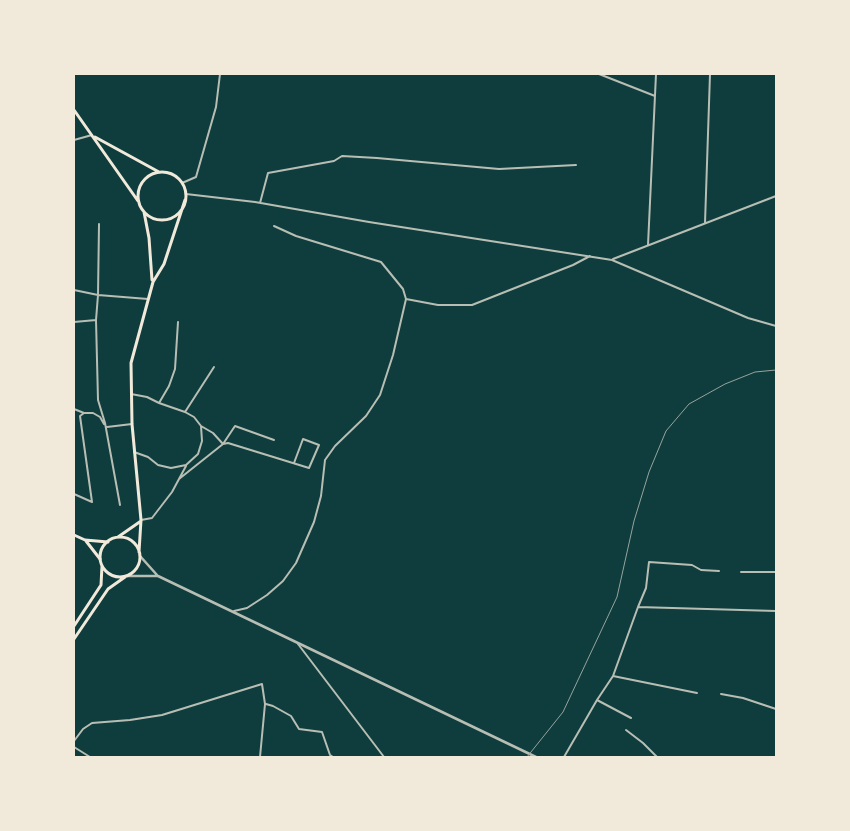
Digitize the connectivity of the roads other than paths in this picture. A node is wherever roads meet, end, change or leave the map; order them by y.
1 (220, 74) edge
2 (599, 74) edge
3 (656, 74) edge
4 (710, 74) edge
5 (655, 96) junction
6 (74, 110) edge
7 (92, 135) junction
8 (74, 139) edge
9 (576, 165) dead end
10 (159, 172) junction
11 (182, 182) junction
12 (186, 194) junction
13 (776, 196) edge
14 (185, 200) junction
15 (139, 202) junction
16 (260, 203) junction
17 (144, 212) junction
18 (705, 223) junction
19 (99, 224) dead end
20 (274, 226) dead end
21 (648, 246) junction
22 (590, 256) junction
23 (612, 260) junction
24 (74, 268) edge
25 (153, 282) junction
26 (74, 290) edge
27 (98, 295) junction
28 (148, 299) junction
29 (406, 299) junction
30 (96, 320) junction
31 (74, 322) edge
32 (178, 322) dead end
33 (776, 326) edge
34 (214, 367) dead end
35 (132, 394) junction
36 (159, 403) junction
37 (74, 409) edge
38 (185, 412) junction
39 (84, 413) junction
40 (132, 424) junction
41 (201, 426) junction
42 (106, 427) junction
43 (274, 440) dead end
44 (223, 444) junction
45 (134, 452) junction
46 (294, 463) junction
47 (186, 465) junction
48 (179, 479) junction
49 (74, 494) edge
50 (120, 505) dead end
51 (141, 520) junction
52 (74, 535) edge
53 (118, 538) junction
54 (85, 540) junction
55 (108, 542) junction
56 (140, 554) junction
57 (100, 559) junction
58 (102, 566) junction
59 (719, 571) dead end
60 (741, 572) dead end
61 (776, 572) edge
62 (126, 576) junction
63 (158, 576) junction
64 (638, 607) junction
65 (234, 611) junction
66 (776, 611) edge
67 (74, 626) edge
68 (74, 639) edge
69 (296, 642) junction
70 (613, 676) junction
71 (697, 692) dead end
72 (721, 694) dead end
73 (597, 700) junction
74 (265, 704) junction
75 (776, 708) edge
76 (631, 718) dead end
77 (626, 730) dead end
78 (74, 741) edge
79 (74, 747) edge
80 (90, 757) edge
81 (260, 757) edge
82 (331, 757) edge
83 (384, 757) edge
84 (536, 757) edge
85 (564, 757) edge
86 (657, 757) edge

1 - 11 street
2 - 5 street
3 - 5 street
4 - 18 street
5 - 21 street
6 - 7 main road
7 - 8 street
7 - 10 main road
7 - 15 main road
9 - 16 street
10 - 11 main road
10 - 15 main road
11 - 12 main road
12 - 14 main road
12 - 16 street
13 - 18 street
14 - 17 main road
14 - 25 main road
15 - 17 main road
16 - 22 street
17 - 25 main road
18 - 21 street
19 - 27 street
20 - 29 street
21 - 23 street
22 - 23 street
22 - 29 street
23 - 33 street
24 - 26 street
25 - 28 main road
26 - 27 street
27 - 28 street
27 - 30 street
28 - 35 main road
29 - 65 street
30 - 31 street
30 - 42 street
32 - 36 street
34 - 38 street
35 - 36 street
35 - 40 main road
36 - 38 street
37 - 39 street
38 - 41 street
39 - 42 street
39 - 49 street
40 - 42 street
40 - 45 main road
41 - 44 street
41 - 47 street
42 - 50 street
43 - 44 street
44 - 46 street
44 - 48 street
45 - 47 street
45 - 51 main road
46 - 46 street
47 - 48 street
48 - 51 street
51 - 53 main road
51 - 56 main road
52 - 54 main road
53 - 55 main road
53 - 56 main road
54 - 55 main road
54 - 57 main road
55 - 57 main road
56 - 62 main road
56 - 63 street
57 - 58 main road
58 - 62 main road
58 - 67 main road
59 - 64 street
60 - 61 street
62 - 63 street
62 - 68 main road
63 - 65 street
64 - 66 street
64 - 70 street
65 - 69 street
69 - 83 street
69 - 84 street
70 - 71 street
70 - 73 street
72 - 75 street
73 - 76 street
73 - 85 street
74 - 78 street
74 - 81 street
74 - 82 street
77 - 86 street
79 - 80 street

